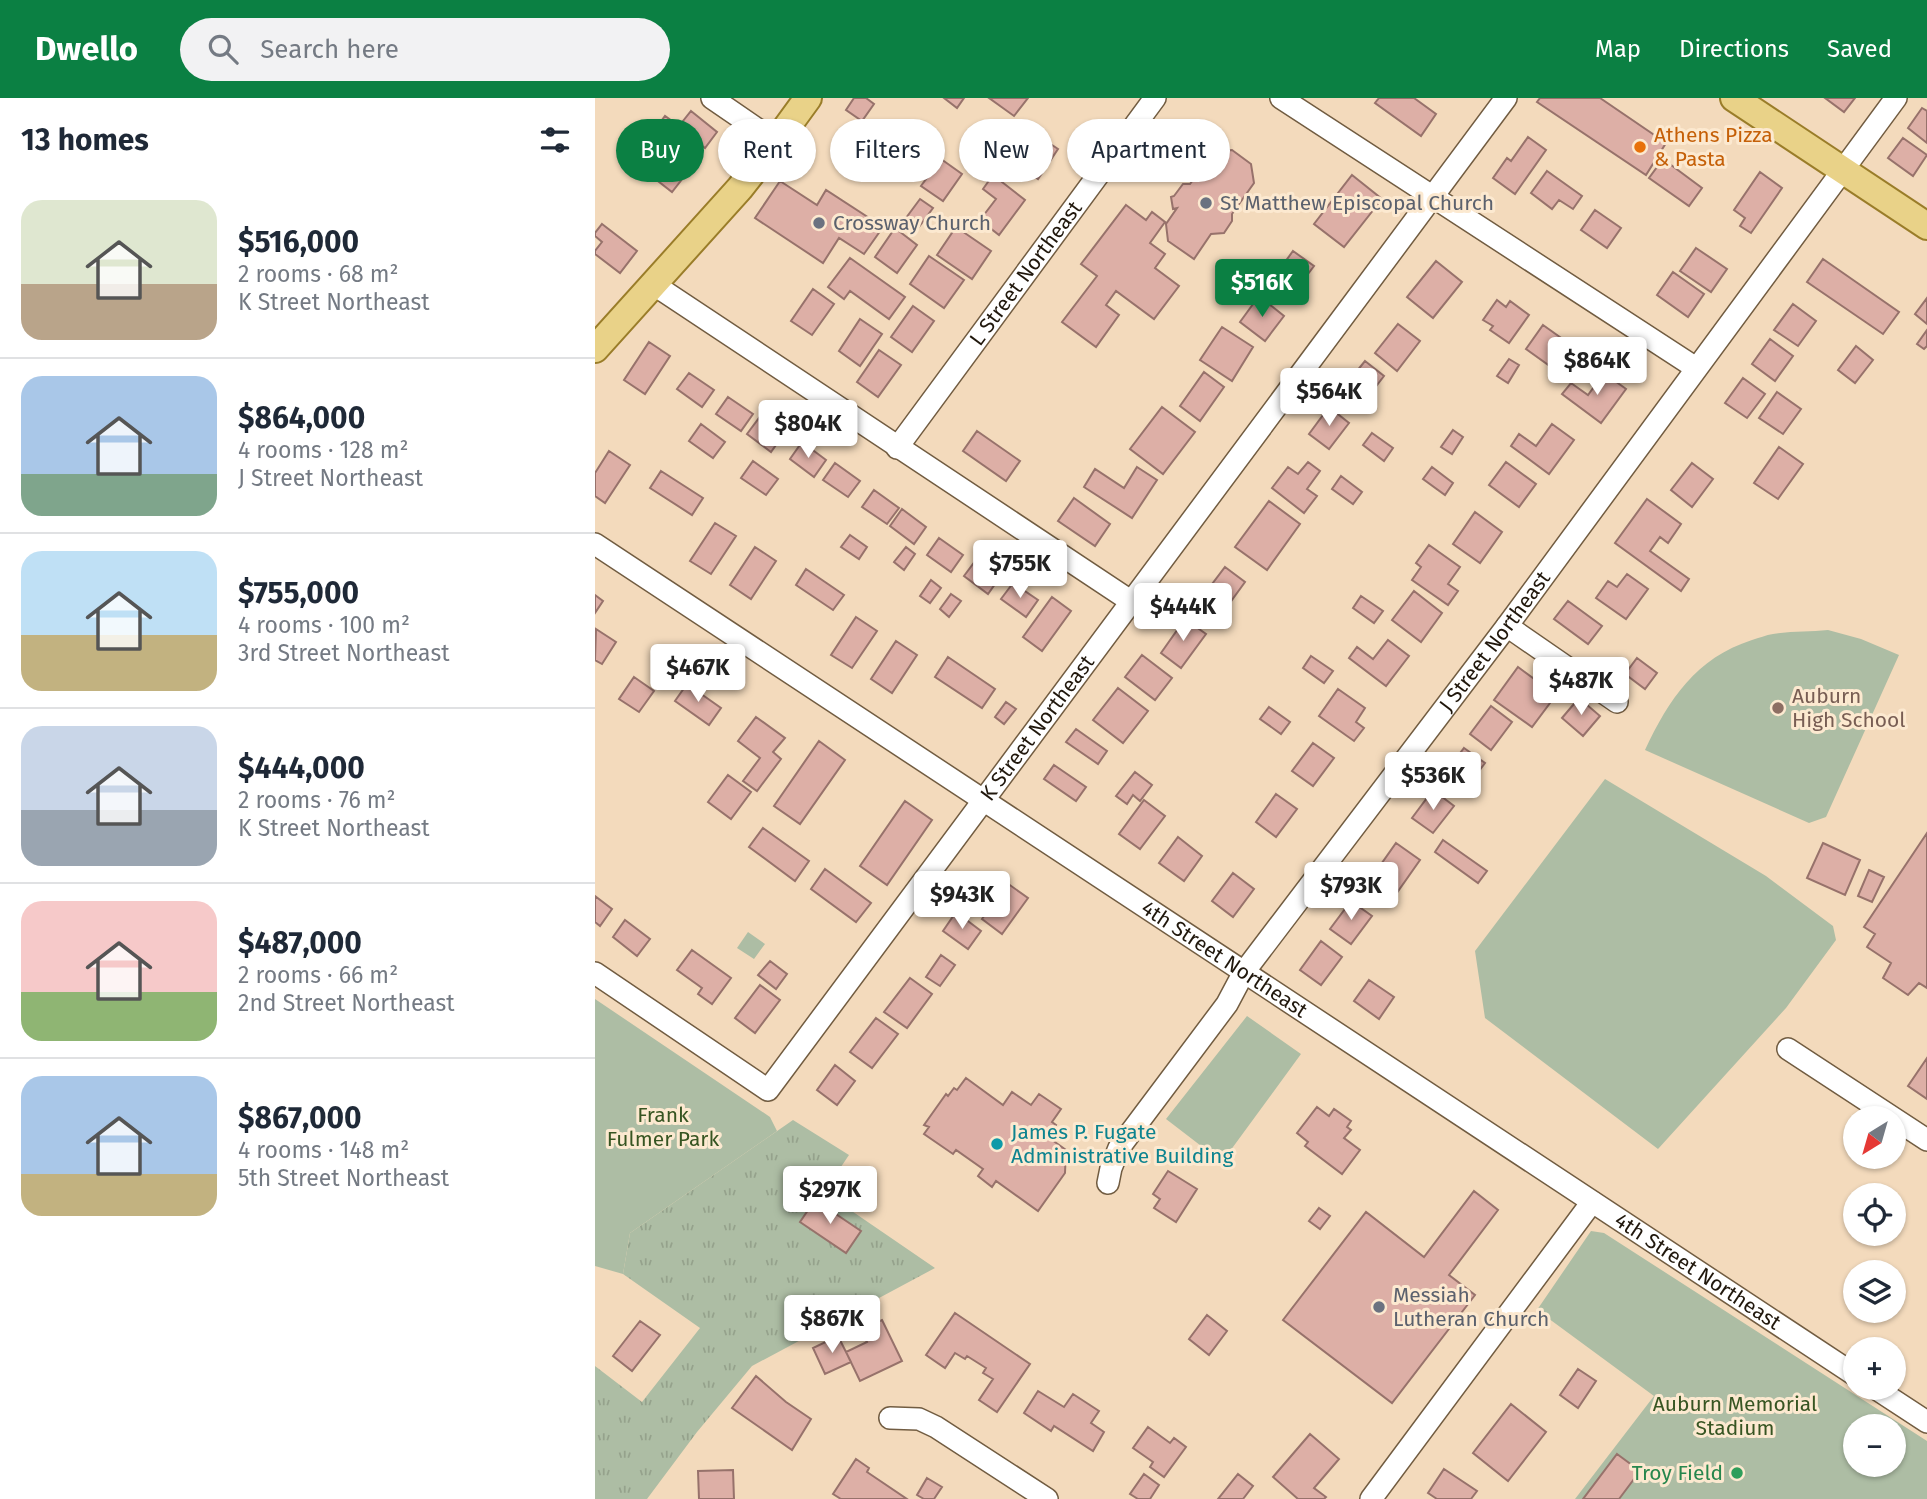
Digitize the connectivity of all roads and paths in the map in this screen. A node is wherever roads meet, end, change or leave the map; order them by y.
1 (712, 98) edge
2 (808, 98) edge
3 (1155, 98) edge
4 (1281, 98) edge
5 (1506, 98) edge
6 (1734, 98) edge
7 (1896, 98) edge
8 (743, 119) edge
9 (793, 119) edge
10 (1844, 171) junction
11 (745, 182) edge
12 (1433, 197) junction
13 (1927, 226) edge
14 (653, 284) junction
15 (595, 349) edge
16 (1696, 368) junction
17 (897, 448) junction
18 (595, 544) edge
19 (1132, 602) junction
20 (1507, 626) junction
21 (1617, 702) dead end
22 (983, 800) junction
23 (595, 972) edge
24 (1244, 972) junction
25 (1788, 1049) dead end
26 (1927, 1140) edge
27 (1108, 1182) dead end
28 (1592, 1202) junction
29 (1843, 1367) edge
30 (1893, 1400) edge
31 (890, 1418) dead end
32 (1927, 1422) edge
33 (1047, 1499) edge
34 (1371, 1499) edge

1 - 8 street
2 - 9 main road
3 - 17 street, L Street Northeast
4 - 12 street
5 - 12 street, K Street Northeast
6 - 10 main road
7 - 10 street, J Street Northeast
10 - 13 main road
10 - 16 street, J Street Northeast
11 - 14 main road
12 - 16 street
12 - 19 street, K Street Northeast
14 - 15 main road
14 - 17 street
16 - 20 street, J Street Northeast
17 - 19 street
18 - 22 street, 4th Street Northeast
19 - 22 street, K Street Northeast
20 - 21 street
20 - 24 street, J Street Northeast
22 - 23 street, K Street Northeast
22 - 24 street, 4th Street Northeast
24 - 27 street, J Street Northeast
24 - 28 street, 4th Street Northeast
25 - 26 street
28 - 29 street, 4th Street Northeast
28 - 34 street
30 - 32 street
31 - 33 street

